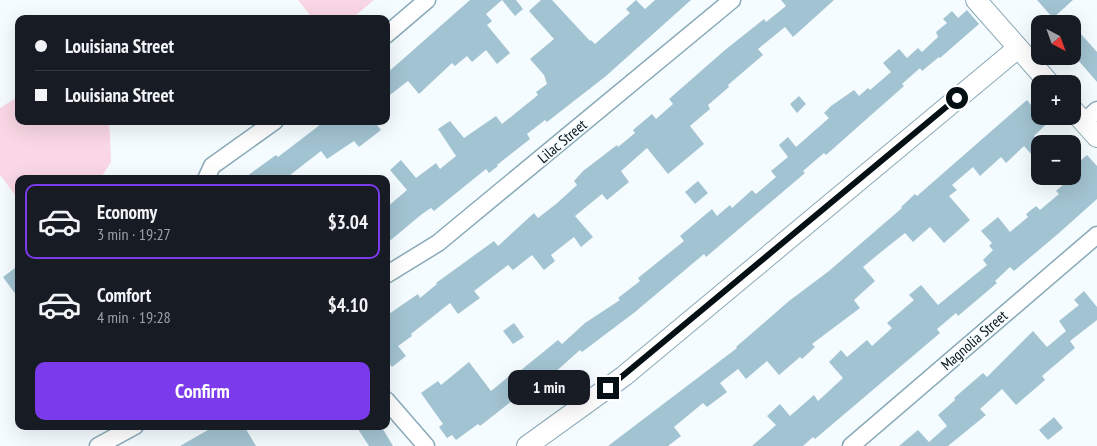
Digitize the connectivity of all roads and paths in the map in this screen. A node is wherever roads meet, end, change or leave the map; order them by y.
1 (427, 0) edge
2 (732, 0) edge
3 (976, 0) edge
4 (390, 31) edge
5 (1018, 48) junction
6 (1042, 75) edge
7 (1084, 114) edge
8 (269, 125) edge
9 (1097, 138) edge
10 (208, 175) edge
11 (1097, 235) edge
12 (390, 273) edge
13 (390, 405) edge
14 (128, 430) edge
15 (98, 446) edge
16 (426, 446) edge
17 (526, 446) edge
18 (851, 446) edge

1 - 4 street
2 - 12 street, Lilac Street
3 - 5 street
5 - 6 street
5 - 17 street
7 - 9 street
8 - 10 street
11 - 18 street, Magnolia Street
13 - 16 street
14 - 15 street

